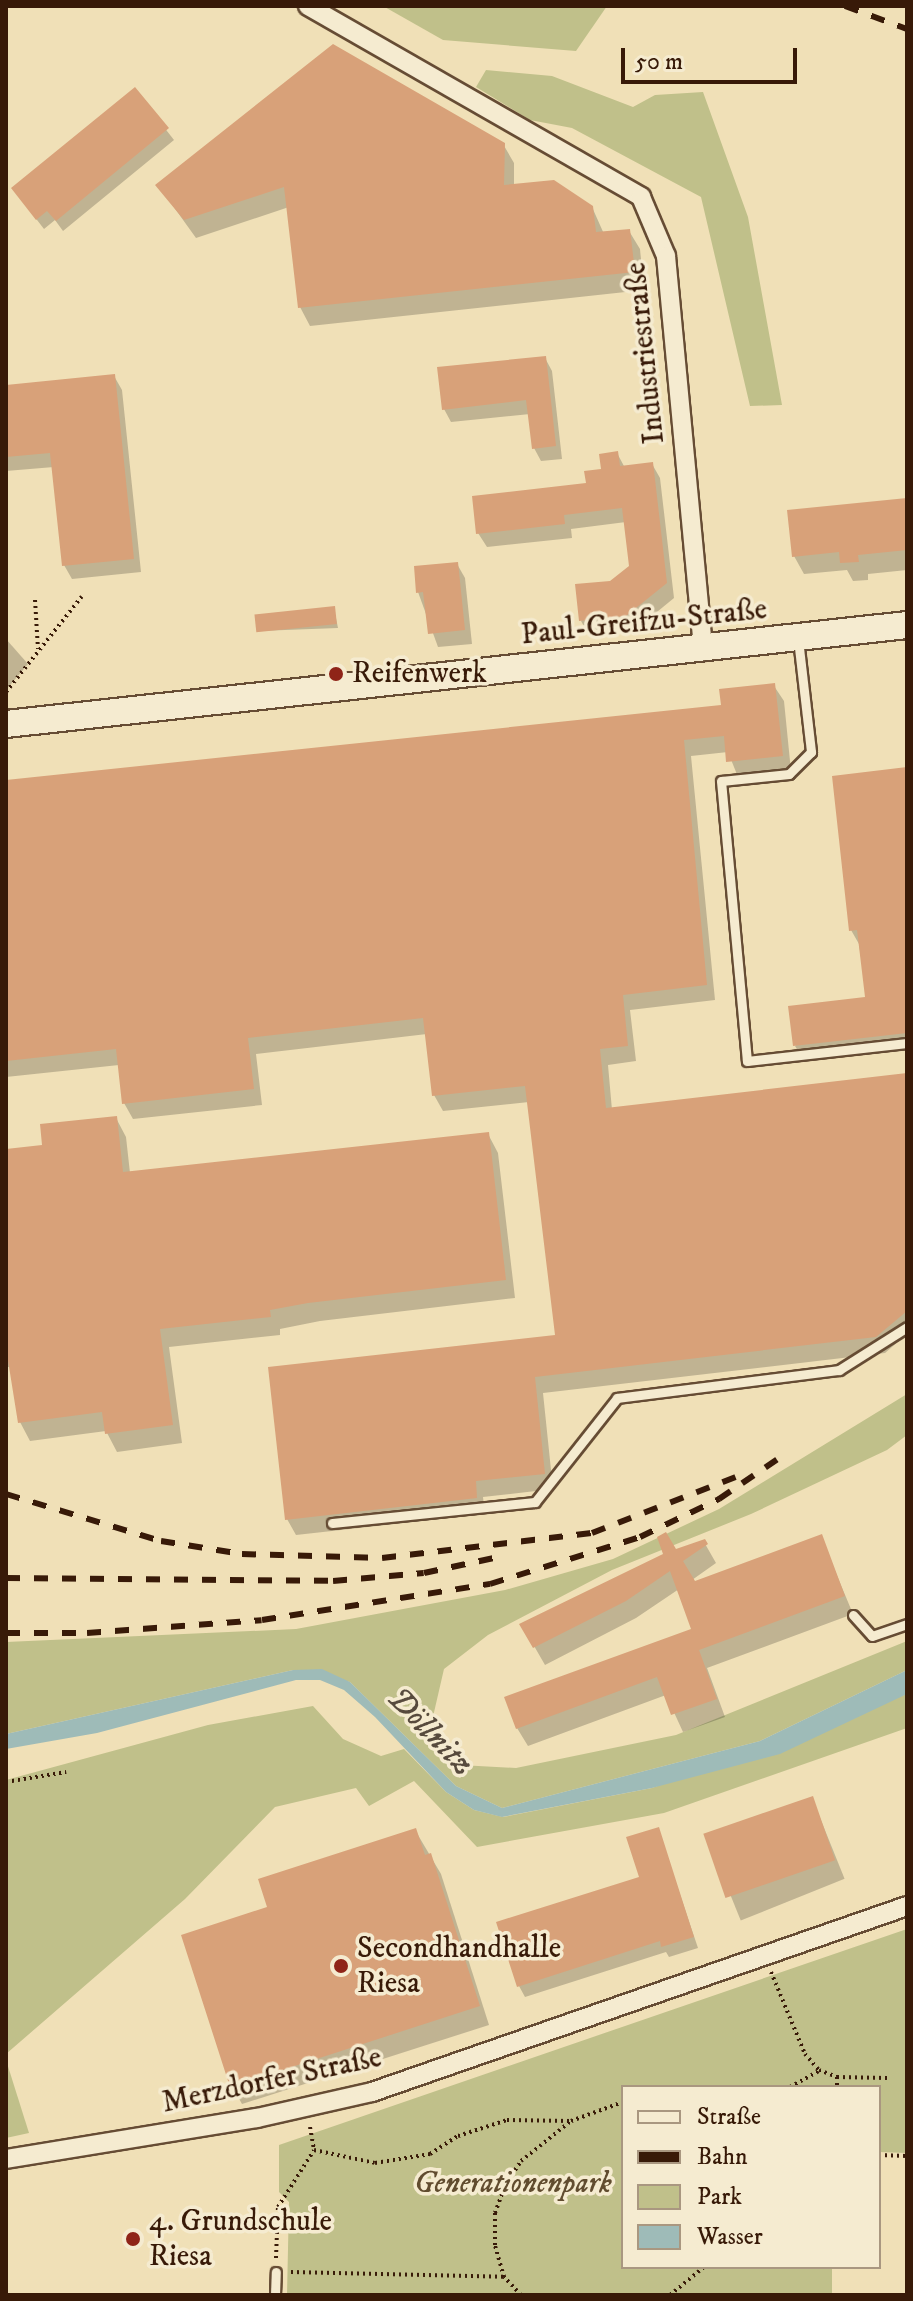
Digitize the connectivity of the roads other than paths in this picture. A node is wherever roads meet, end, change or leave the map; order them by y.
1 (308, 6) edge
2 (907, 625) edge
3 (798, 639) junction
4 (703, 651) junction
5 (6, 724) edge
6 (907, 1043) edge
7 (907, 1327) edge
8 (332, 1523) dead end
9 (853, 1615) dead end
10 (907, 1624) edge
11 (907, 1906) edge
12 (6, 2159) edge
13 (276, 2272) road end
14 (275, 2295) edge

1 - 4 street, Industriestraße
2 - 3 main road, Paul-Greifzu-Straße
3 - 4 main road, Paul-Greifzu-Straße
3 - 6 lane
4 - 5 main road, Paul-Greifzu-Straße
7 - 8 lane
9 - 10 lane
11 - 12 street, Merzdorfer Straße
13 - 14 lane

